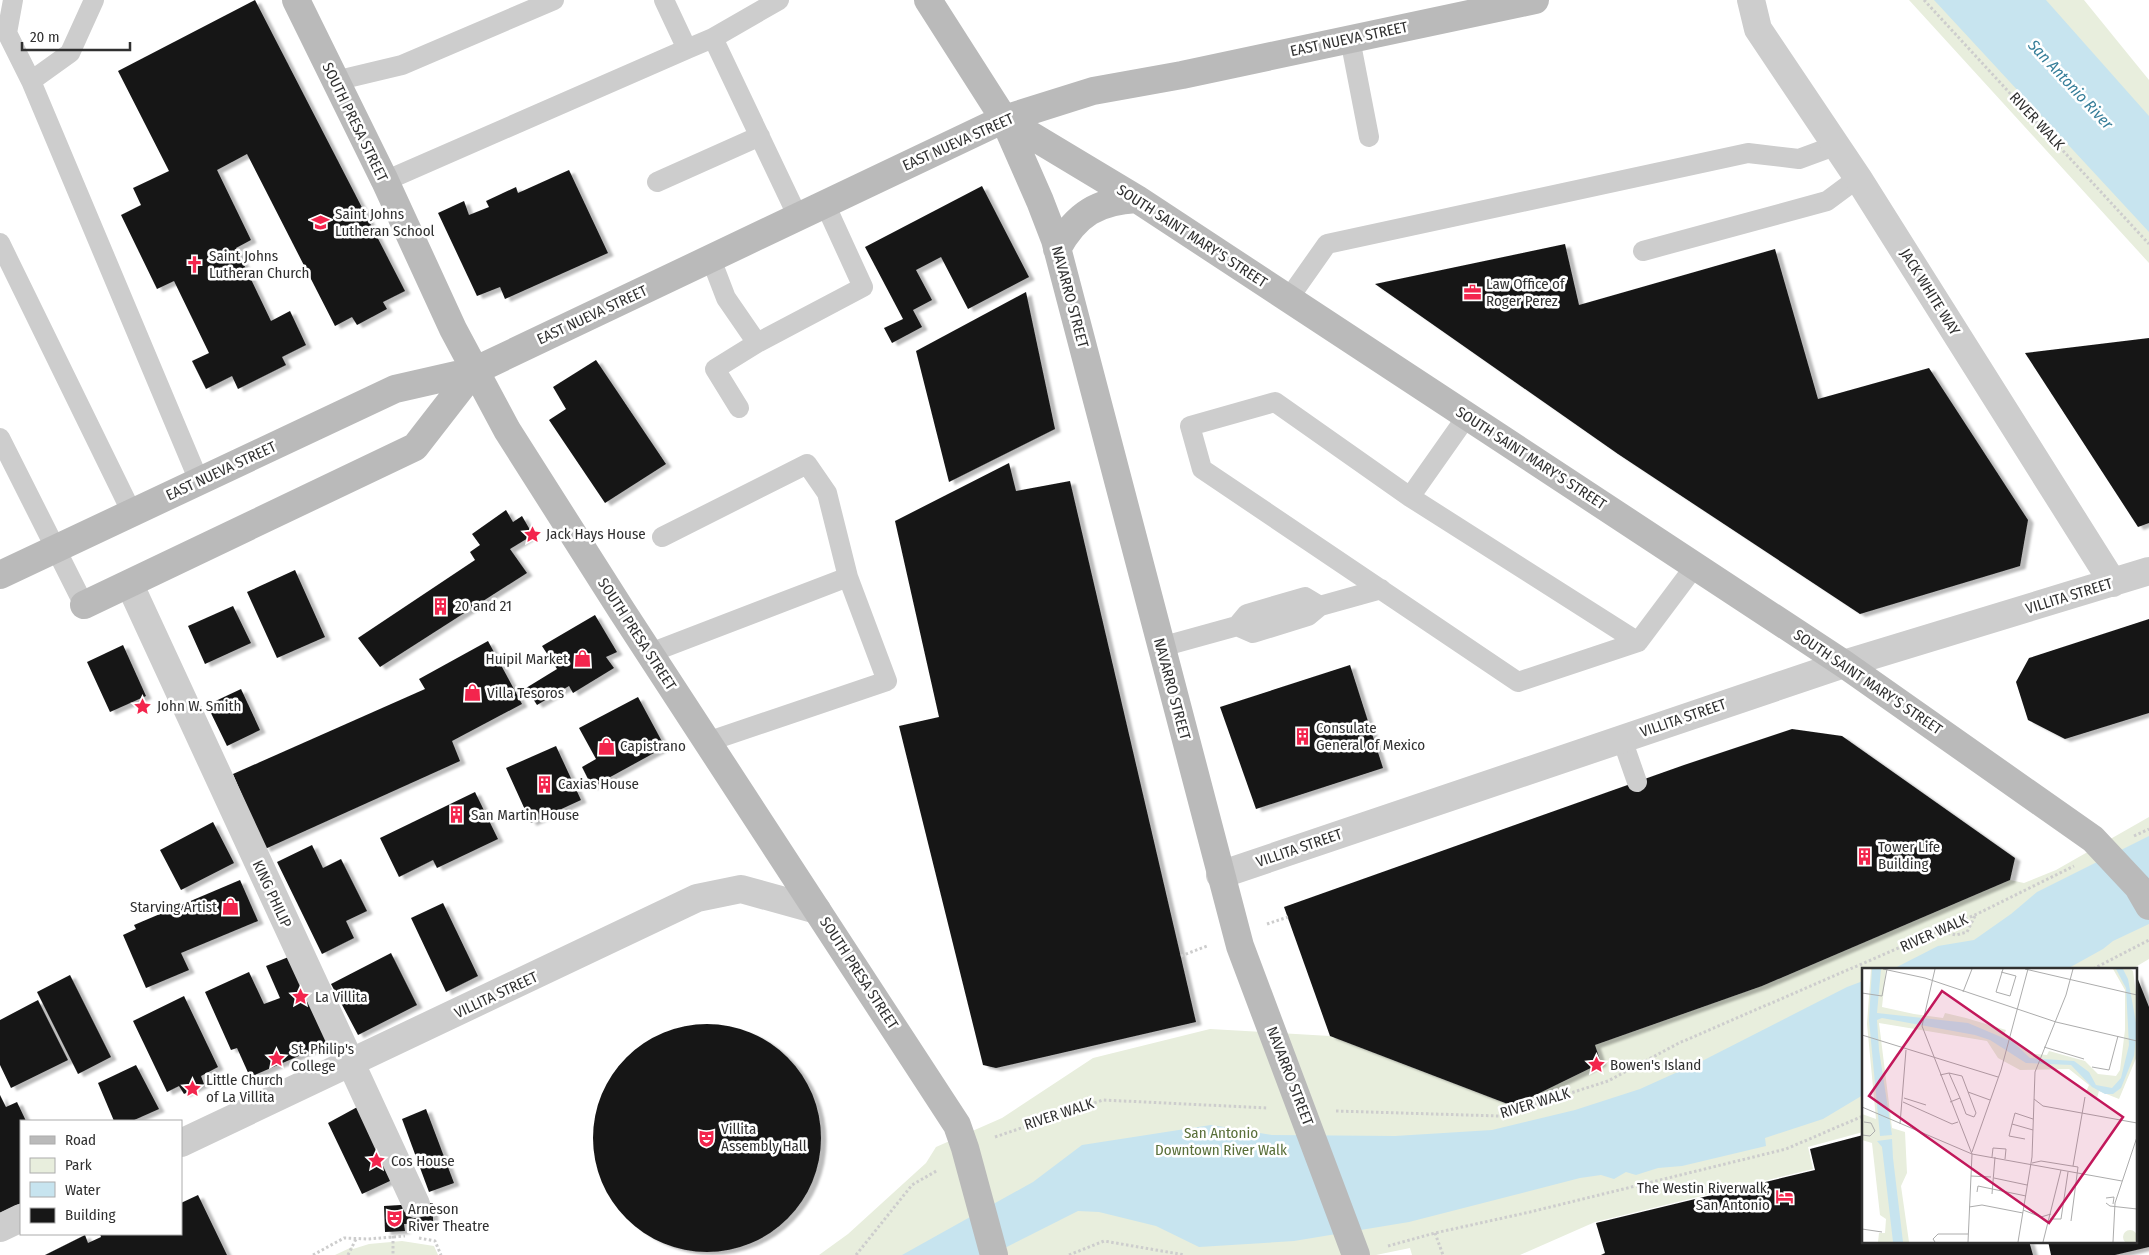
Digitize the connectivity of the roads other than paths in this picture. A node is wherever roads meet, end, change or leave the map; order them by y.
1 (13, 0) edge
2 (93, 0) edge
3 (296, 0) edge
4 (554, 0) edge
5 (664, 0) edge
6 (779, 0) edge
7 (928, 0) edge
8 (1535, 0) edge
9 (1751, 0) edge
10 (4, 35) edge
11 (713, 38) junction
12 (1350, 39) junction
13 (687, 49) junction
14 (31, 81) junction
15 (335, 81) junction
16 (1004, 119) junction
17 (760, 136) junction
18 (1369, 137) dead end
19 (1837, 145) junction
20 (1858, 178) junction
21 (385, 181) junction
22 (657, 182) dead end
23 (1137, 199) junction
24 (824, 204) junction
25 (798, 217) junction
26 (0, 242) edge
27 (1058, 249) junction
28 (1643, 251) dead end
29 (710, 258) junction
30 (1289, 298) junction
31 (757, 343) junction
32 (474, 371) junction
33 (738, 408) dead end
34 (1467, 416) junction
35 (0, 438) edge
36 (199, 481) junction
37 (1410, 497) junction
38 (132, 512) junction
39 (662, 537) dead end
40 (56, 549) junction
41 (1696, 566) junction
42 (2149, 571) edge
43 (0, 575) edge
44 (848, 576) junction
45 (2112, 583) junction
46 (130, 585) junction
47 (1380, 589) junction
48 (84, 605) joint
49 (1638, 642) junction
50 (1160, 647) junction
51 (650, 654) junction
52 (1844, 664) junction
53 (1622, 739) junction
54 (707, 742) junction
55 (1637, 782) dead end
56 (1220, 876) junction
57 (2149, 906) edge
58 (817, 910) junction
59 (350, 1064) junction
60 (182, 1143) edge
61 (416, 1204) dead end
62 (20, 1218) edge
63 (0, 1228) edge
64 (994, 1255) edge
65 (1356, 1255) edge

1 - 10 lane
2 - 14 lane
3 - 15 street, SOUTH PRESA STREET
4 - 15 lane
5 - 13 lane
6 - 11 lane
7 - 16 street, SOUTH SAINT MARY'S STREET
8 - 12 street, EAST NUEVA STREET
9 - 19 street, JACK WHITE WAY
10 - 14 lane
11 - 13 lane
11 - 17 lane
12 - 16 street, EAST NUEVA STREET
12 - 18 lane
13 - 21 lane
14 - 36 lane
15 - 21 street, SOUTH PRESA STREET
16 - 23 street, SOUTH SAINT MARY'S STREET
16 - 24 street, EAST NUEVA STREET
16 - 27 street, NAVARRO STREET
17 - 22 lane
17 - 25 lane
19 - 20 street, JACK WHITE WAY
19 - 30 lane
20 - 28 lane
20 - 45 street, JACK WHITE WAY
21 - 32 street, SOUTH PRESA STREET
23 - 27 street
23 - 30 street, SOUTH SAINT MARY'S STREET
24 - 25 street, EAST NUEVA STREET
24 - 31 lane
25 - 29 street, EAST NUEVA STREET
26 - 38 lane
27 - 50 street, NAVARRO STREET
29 - 31 lane
29 - 32 street, EAST NUEVA STREET
30 - 34 street, SOUTH SAINT MARY'S STREET
31 - 33 lane
32 - 36 street, EAST NUEVA STREET
32 - 46 street, EAST NUEVA STREET
32 - 51 street, SOUTH PRESA STREET
34 - 37 lane
34 - 41 street, SOUTH SAINT MARY'S STREET
35 - 40 lane
36 - 38 street, EAST NUEVA STREET
37 - 47 lane
37 - 49 lane
38 - 40 street, EAST NUEVA STREET
39 - 44 lane
40 - 43 street, EAST NUEVA STREET
40 - 48 lane
41 - 49 lane
41 - 52 street, SOUTH SAINT MARY'S STREET
42 - 45 street, VILLITA STREET
44 - 51 lane
44 - 54 lane
45 - 52 street, VILLITA STREET
46 - 48 street, EAST NUEVA STREET
46 - 59 street, KING PHILIP
47 - 49 lane
47 - 50 lane
50 - 56 street, NAVARRO STREET
51 - 54 street, SOUTH PRESA STREET
52 - 53 street, VILLITA STREET
52 - 57 street, SOUTH SAINT MARY'S STREET
53 - 55 lane
53 - 56 street, VILLITA STREET
54 - 58 street, SOUTH PRESA STREET
56 - 65 street, NAVARRO STREET
58 - 59 street, VILLITA STREET
58 - 64 street, SOUTH PRESA STREET
59 - 60 street, VILLITA STREET
59 - 61 street, KING PHILIP
62 - 63 street

